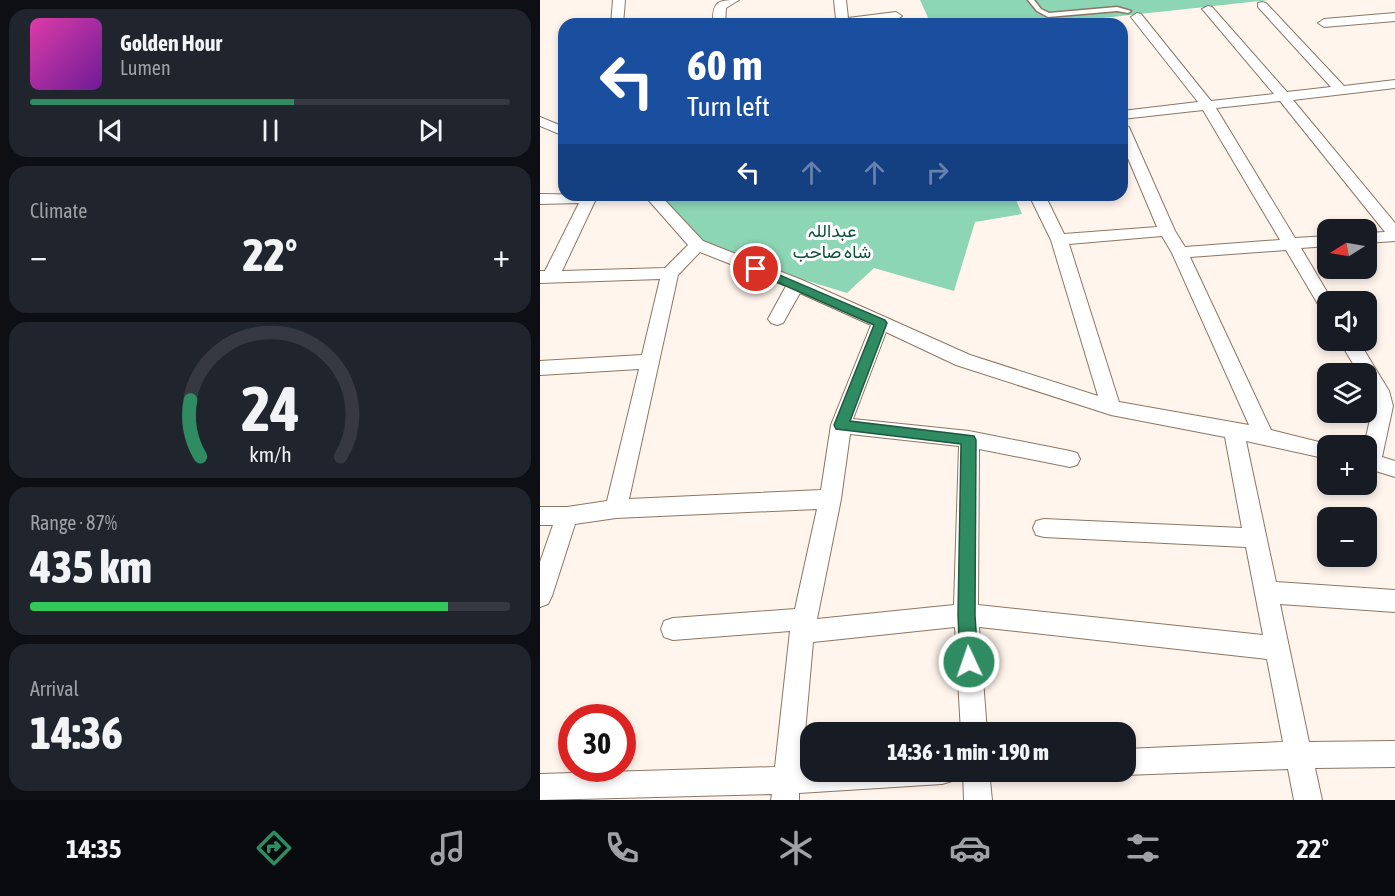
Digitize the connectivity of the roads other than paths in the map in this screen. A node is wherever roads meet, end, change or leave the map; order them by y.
1 (619, 0) edge
2 (733, 0) edge
3 (840, 0) edge
4 (890, 0) edge
5 (1031, 0) edge
6 (1262, 5) dead end
7 (1208, 9) dead end
8 (1132, 14) joint
9 (1395, 17) edge
10 (618, 18) edge
11 (719, 18) edge
12 (842, 18) edge
13 (899, 18) edge
14 (1324, 23) dead end
15 (1395, 84) edge
16 (1342, 90) junction
17 (1285, 98) junction
18 (1208, 106) junction
19 (1128, 114) edge
20 (540, 121) edge
21 (558, 129) edge
22 (1128, 141) edge
23 (558, 198) edge
24 (540, 199) edge
25 (591, 201) edge
26 (657, 201) edge
27 (1040, 201) edge
28 (1167, 231) junction
29 (1395, 235) edge
30 (1377, 237) edge
31 (1059, 240) junction
32 (1317, 242) edge
33 (1289, 244) junction
34 (697, 245) junction
35 (1180, 254) junction
36 (670, 273) junction
37 (546, 277) edge
38 (796, 285) junction
39 (1318, 291) edge
40 (777, 319) dead end
41 (881, 323) junction
42 (1355, 351) edge
43 (651, 361) junction
44 (540, 368) edge
45 (1111, 408) junction
46 (841, 425) junction
47 (1234, 431) junction
48 (1375, 435) edge
49 (1264, 436) junction
50 (969, 440) junction
51 (1317, 448) edge
52 (1070, 459) dead end
53 (1377, 463) edge
54 (1395, 469) edge
55 (830, 499) junction
56 (616, 510) junction
57 (540, 516) edge
58 (567, 516) junction
59 (1044, 528) dead end
60 (1255, 538) junction
61 (1265, 592) junction
62 (540, 596) edge
63 (1395, 601) edge
64 (966, 615) junction
65 (803, 626) junction
66 (673, 629) dead end
67 (1276, 648) junction
68 (973, 722) edge
69 (1395, 754) edge
70 (1298, 755) junction
71 (1136, 762) edge
72 (852, 782) edge
73 (977, 782) edge
74 (540, 788) edge
75 (786, 790) edge
76 (978, 800) edge
77 (1308, 800) edge

1 - 10 street
2 - 11 street
3 - 12 street
4 - 13 street
5 - 8 lane
6 - 16 street
7 - 17 street
8 - 18 street
9 - 14 street
15 - 16 street
16 - 17 street
17 - 18 street
17 - 29 street
18 - 19 street
18 - 33 street
20 - 21 street
22 - 28 street
23 - 24 street
25 - 37 street
26 - 34 street
27 - 31 street
28 - 31 street
28 - 35 street
29 - 30 street
31 - 45 street
32 - 33 street
33 - 35 street
33 - 39 street
34 - 36 street
34 - 38 street
35 - 49 street
36 - 37 street
36 - 43 street
38 - 40 street
38 - 41 street
41 - 45 street
41 - 46 street
42 - 48 street
43 - 44 street
43 - 56 street
45 - 47 street
46 - 50 street
46 - 55 street
47 - 49 street
47 - 60 street
49 - 51 street
50 - 52 street
50 - 64 street
53 - 54 street
55 - 56 street
55 - 65 street
56 - 58 street
57 - 58 street
58 - 62 street
59 - 60 street
60 - 61 street
61 - 63 street
61 - 67 street
64 - 65 street
64 - 67 street
64 - 68 street
65 - 66 street
65 - 75 street
67 - 70 street
69 - 70 street
70 - 71 street
70 - 77 street
72 - 75 street
73 - 76 street
74 - 75 street

